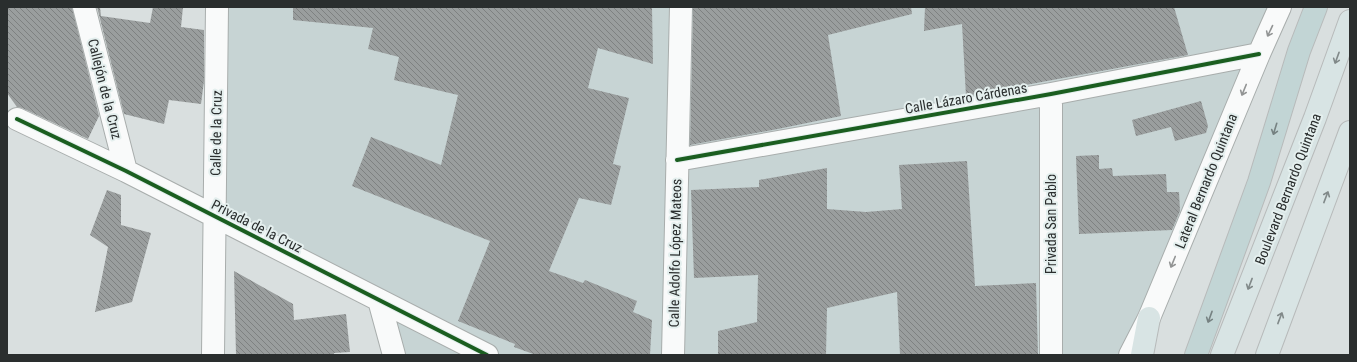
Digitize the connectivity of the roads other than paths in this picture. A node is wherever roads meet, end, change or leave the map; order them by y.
1 (84, 7) edge
2 (217, 7) edge
3 (681, 7) edge
4 (1280, 7) edge
5 (1316, 7) edge
6 (1350, 21) edge
7 (1259, 54) junction
8 (1051, 94) junction
9 (17, 119) dead end
10 (1349, 136) edge
11 (677, 160) junction
12 (126, 171) junction
13 (214, 217) junction
14 (379, 300) junction
15 (1149, 318) junction
16 (213, 355) edge
17 (394, 355) edge
18 (487, 355) edge
19 (673, 355) edge
20 (1051, 355) edge
21 (1130, 355) edge
22 (1142, 355) edge
23 (1196, 355) edge
24 (1222, 355) edge
25 (1267, 355) edge

1 - 12 street, Callejón de la Cruz
2 - 13 street, Calle de la Cruz
3 - 11 street, Calle Adolfo López Mateos
4 -> 7 street, Lateral Bernardo Quintana
5 -> 23 highway
6 -> 24 main road, Boulevard Bernardo Quintana
7 - 8 street, Calle Lázaro Cárdenas
7 -> 15 street, Lateral Bernardo Quintana
8 - 11 street, Calle Lázaro Cárdenas
8 - 20 street, Privada San Pablo
9 - 12 street, Privada de la Cruz
25 -> 10 main road
11 - 19 street, Calle Adolfo López Mateos
12 - 13 street, Privada de la Cruz
13 - 14 street, Privada de la Cruz
13 - 16 street, Calle de la Cruz
14 - 17 street
14 - 18 street, Privada de la Cruz
15 - 21 street, Lateral Bernardo Quintana
15 - 22 main road

